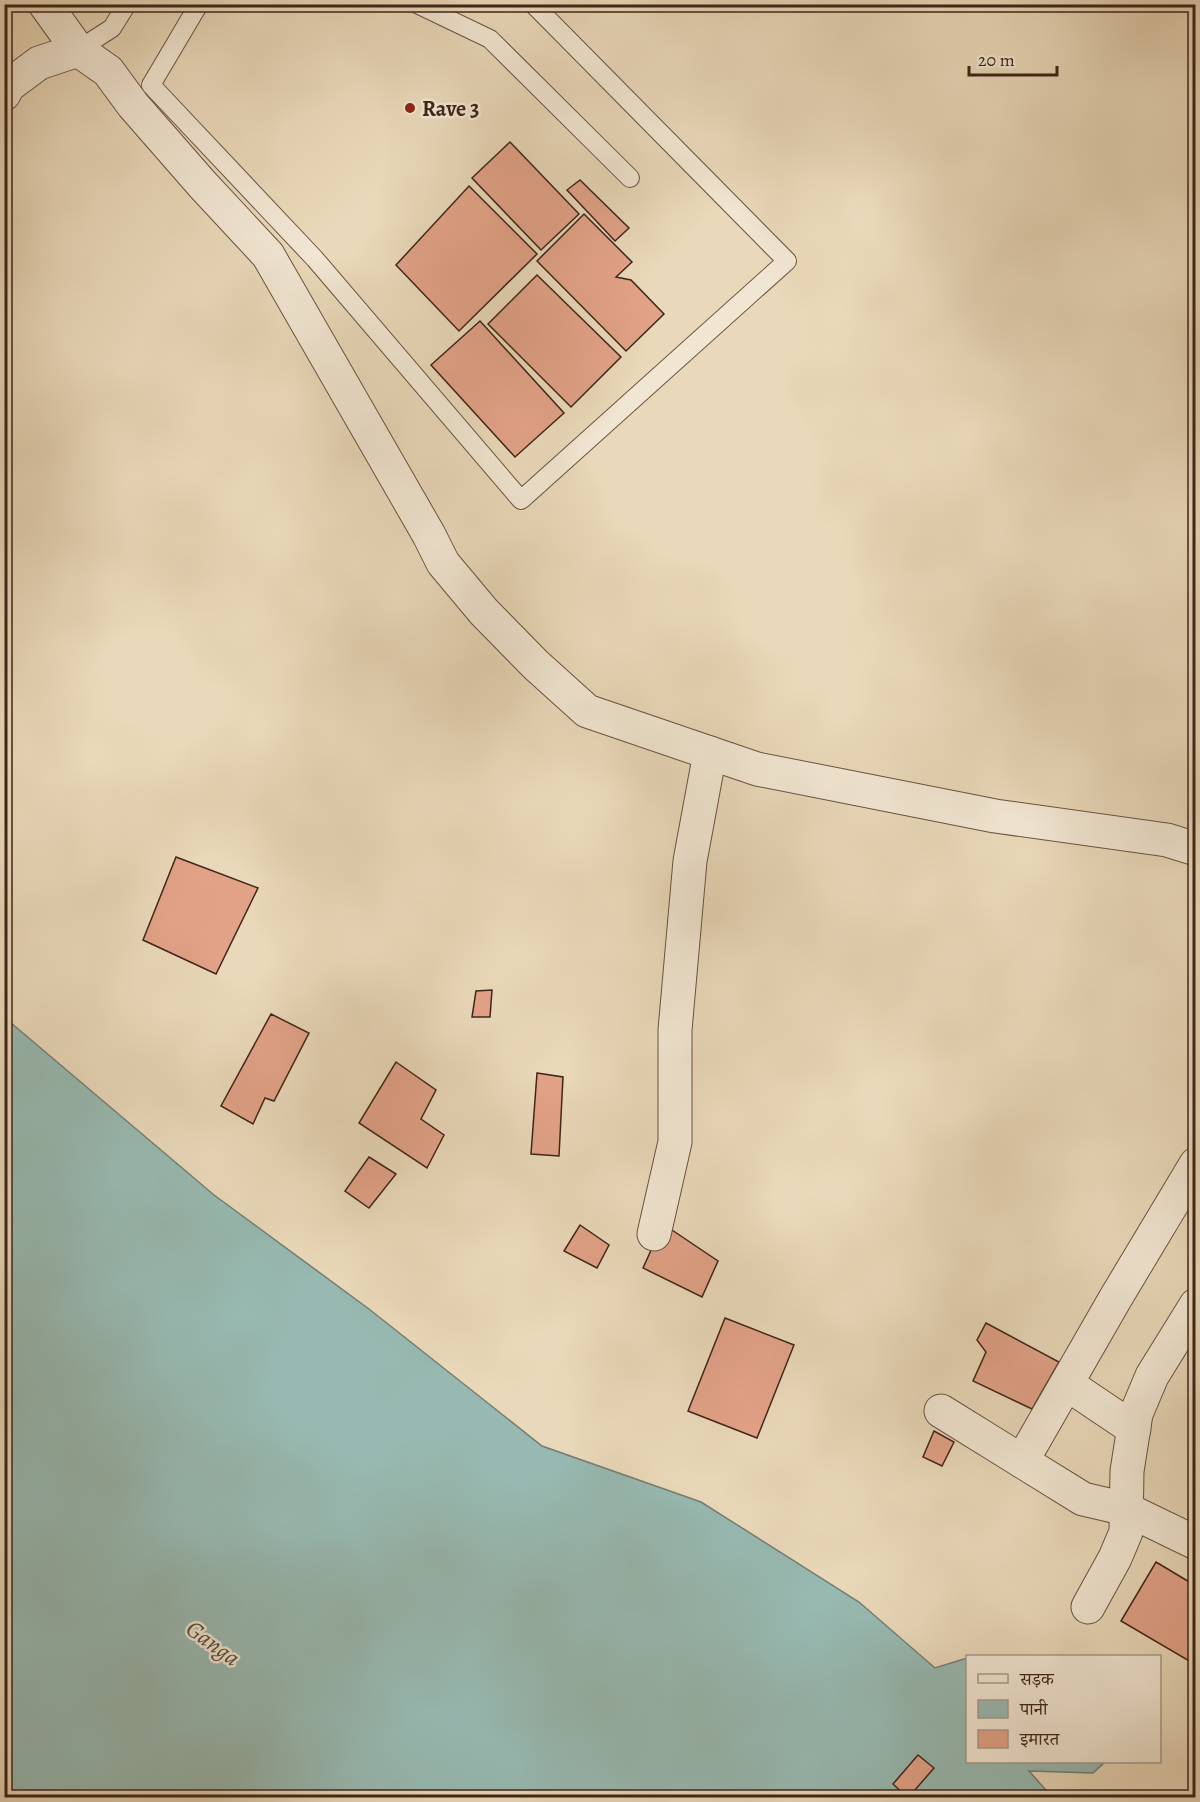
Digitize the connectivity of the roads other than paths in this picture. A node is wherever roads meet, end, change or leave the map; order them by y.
1 (45, 4) edge
2 (127, 4) edge
3 (199, 4) edge
4 (417, 4) edge
5 (533, 4) edge
6 (78, 50) junction
7 (4, 94) edge
8 (630, 178) dead end
9 (710, 753) junction
10 (1196, 849) edge
11 (1196, 1164) edge
12 (654, 1234) dead end
13 (1196, 1305) edge
14 (1067, 1384) junction
15 (941, 1411) dead end
16 (1134, 1429) junction
17 (1022, 1461) junction
18 (1126, 1509) junction
19 (1196, 1543) edge
20 (1088, 1607) dead end

1 - 6 street
2 - 6 lane
3 - 5 lane
4 - 8 lane
6 - 7 street
6 - 9 street
9 - 10 street
9 - 12 street
11 - 14 street
13 - 16 street
14 - 16 street
14 - 17 street
15 - 17 street
16 - 18 street
17 - 18 street
18 - 19 street
18 - 20 street

